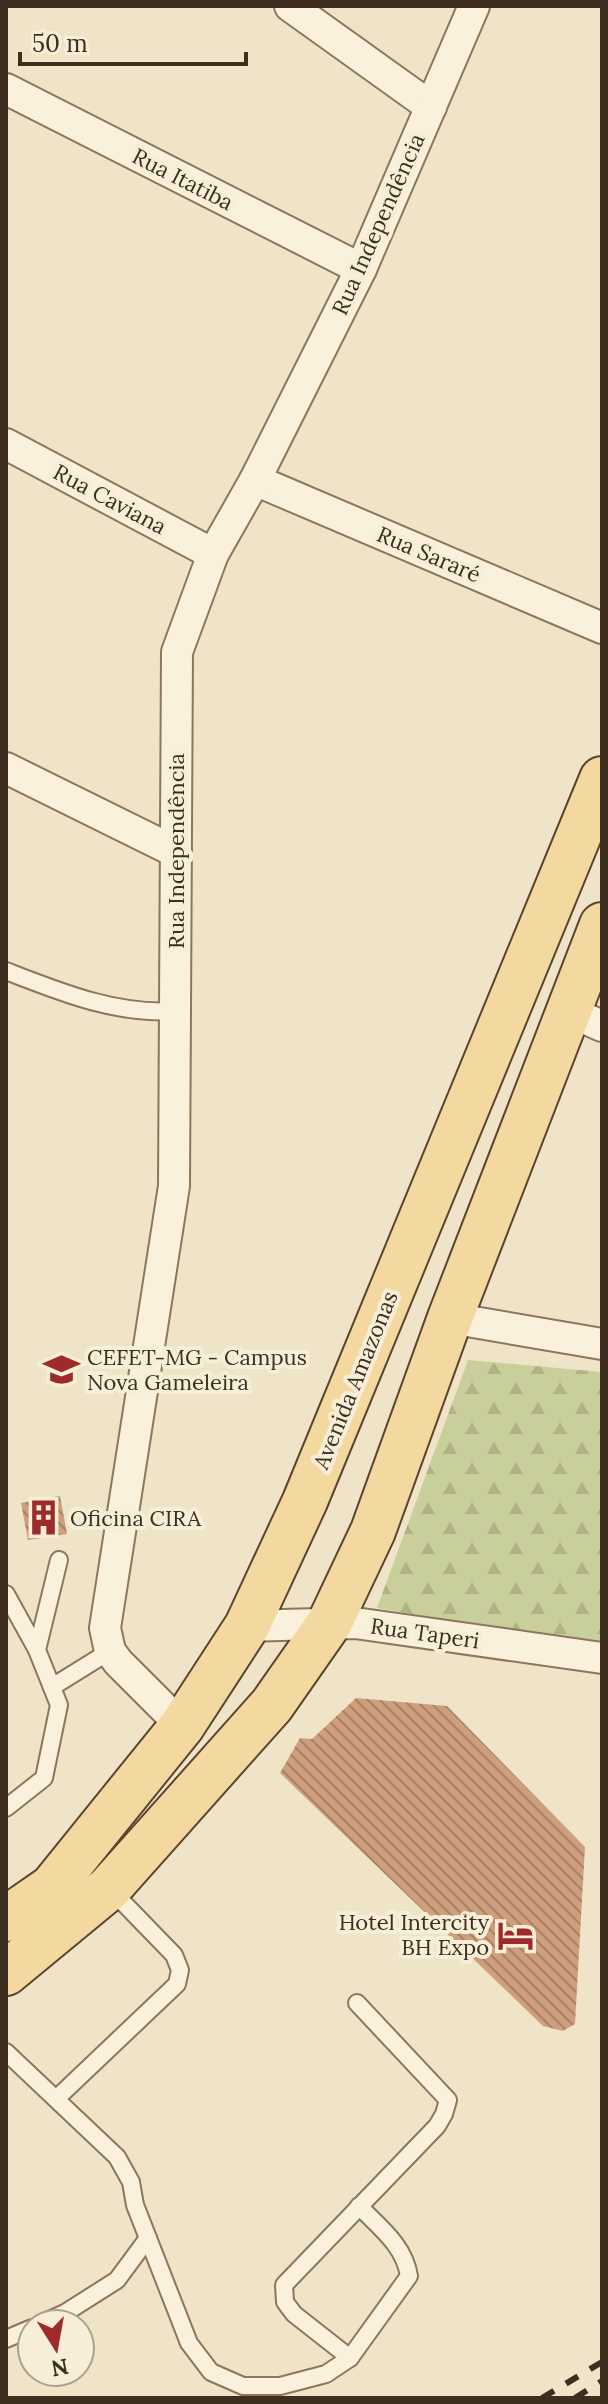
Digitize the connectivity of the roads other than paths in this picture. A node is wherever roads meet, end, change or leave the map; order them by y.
1 (290, 6) edge
2 (474, 6) edge
3 (6, 89) edge
4 (431, 107) junction
5 (361, 269) junction
6 (6, 444) edge
7 (255, 480) junction
8 (213, 554) junction
9 (602, 628) edge
10 (6, 768) edge
11 (602, 779) edge
12 (176, 852) junction
13 (602, 925) edge
14 (6, 971) edge
15 (175, 1011) junction
16 (585, 1018) edge
17 (450, 1318) junction
18 (602, 1344) edge
19 (59, 1560) dead end
20 (6, 1594) edge
21 (330, 1622) junction
22 (247, 1626) junction
23 (37, 1650) junction
24 (110, 1651) junction
25 (602, 1658) edge
26 (52, 1687) junction
27 (182, 1726) junction
28 (6, 1808) edge
29 (109, 1888) junction
30 (6, 1919) edge
31 (6, 1973) edge
32 (357, 2003) dead end
33 (6, 2052) edge
34 (57, 2098) junction
35 (359, 2206) junction
36 (148, 2238) junction
37 (73, 2308) edge
38 (350, 2358) junction

1 - 4 street
2 - 4 street, Rua Independência
3 - 5 street, Rua Itatiba
4 - 5 street, Rua Independência
5 - 7 street, Rua Independência
6 - 8 street, Rua Caviana
7 - 8 street, Rua Independência
7 - 9 street, Rua Sararé
8 - 12 street, Rua Independência
10 - 12 street
11 - 22 main road, Avenida Amazonas
12 - 15 street, Rua Independência
13 - 16 main road
14 - 15 lane
15 - 24 street, Rua Independência
16 - 17 main road
17 - 18 street
17 - 21 main road
19 - 23 lane
20 - 23 lane
21 - 22 street, Rua Taperi
21 - 25 street, Rua Taperi
21 - 29 main road
22 - 27 main road, Avenida Amazonas
23 - 26 lane
24 - 26 lane
24 - 27 street
26 - 28 lane
27 - 30 main road, Avenida Amazonas
29 - 31 main road
29 - 34 lane
32 - 35 lane
33 - 34 lane
34 - 36 lane
35 - 38 lane
35 - 38 lane
36 - 37 lane
36 - 38 lane

